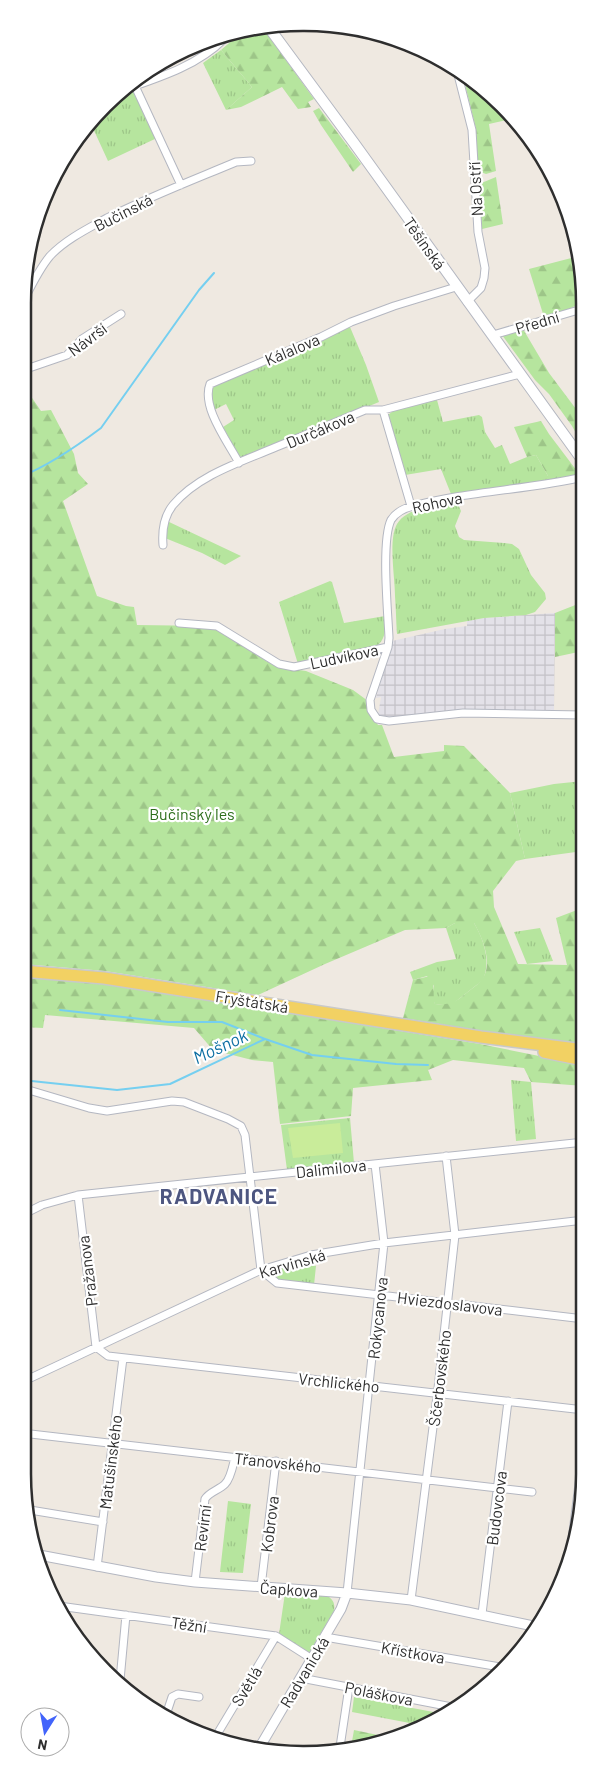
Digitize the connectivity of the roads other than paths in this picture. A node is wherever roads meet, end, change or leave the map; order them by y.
1 (274, 33) edge
2 (215, 46) edge
3 (459, 80) edge
4 (145, 83) edge
5 (135, 91) edge
6 (251, 161) dead end
7 (181, 185) junction
8 (32, 283) edge
9 (456, 287) junction
10 (468, 302) junction
11 (576, 311) edge
12 (121, 314) dead end
13 (493, 335) junction
14 (31, 367) edge
15 (520, 374) junction
16 (383, 410) junction
17 (576, 453) edge
18 (239, 463) junction
19 (576, 478) edge
20 (411, 506) junction
21 (163, 545) dead end
22 (179, 623) dead end
23 (388, 647) junction
24 (576, 715) edge
25 (31, 972) edge
26 (481, 1037) junction
27 (576, 1049) edge
28 (576, 1058) edge
29 (31, 1091) edge
30 (576, 1143) edge
31 (446, 1156) junction
32 (375, 1164) junction
33 (251, 1177) junction
34 (78, 1196) junction
35 (31, 1210) edge
36 (576, 1221) edge
37 (454, 1235) junction
38 (384, 1244) junction
39 (261, 1270) junction
40 (379, 1295) junction
41 (448, 1302) junction
42 (576, 1318) edge
43 (96, 1347) junction
44 (123, 1358) junction
45 (31, 1378) edge
46 (369, 1386) junction
47 (437, 1393) junction
48 (508, 1402) junction
49 (576, 1409) edge
50 (31, 1434) edge
51 (113, 1443) junction
52 (235, 1457) junction
53 (276, 1462) junction
54 (360, 1471) junction
55 (426, 1479) junction
56 (499, 1488) junction
57 (532, 1492) dead end
58 (34, 1511) edge
59 (103, 1522) junction
60 (45, 1556) edge
61 (97, 1567) junction
62 (195, 1582) junction
63 (261, 1587) junction
64 (347, 1592) junction
65 (411, 1600) junction
66 (66, 1607) edge
67 (482, 1614) junction
68 (126, 1615) junction
69 (530, 1625) edge
70 (276, 1636) junction
71 (325, 1637) junction
72 (312, 1659) junction
73 (496, 1666) edge
74 (120, 1675) edge
75 (301, 1678) junction
76 (349, 1687) junction
77 (199, 1697) dead end
78 (445, 1706) edge
79 (168, 1709) edge
80 (219, 1732) edge
81 (263, 1742) edge
82 (341, 1743) edge

1 - 9 main road, Těšínská
2 - 4 street
3 - 10 street, Na Ostří
5 - 7 street
6 - 7 street, Bučinská
7 - 8 street, Bučinská
9 - 10 main road, Těšínská
9 - 18 street, Kálalova
10 - 13 main road, Těšínská
11 - 13 street, Přední
12 - 14 street, Návrší
13 - 15 main road, Těšínská
15 - 16 street, Durčákova
15 - 17 main road, Těšínská
16 - 18 street, Durčákova
16 - 20 street
18 - 21 street, Durčákova
19 - 20 street, Rohova
20 - 23 street, Rohova
22 - 23 street, Ludvíkova
23 - 24 street, Ludvíkova
25 - 26 main road, Fryštátská
26 - 27 main road, Fryštátská
26 - 28 main road, Fryštátská
29 - 33 street
30 - 31 street, Dalimilova
31 - 32 street, Dalimilova
31 - 37 street, Ščerbovského
32 - 33 street, Dalimilova
32 - 38 street, Rokycanova
33 - 34 street, Dalimilova
33 - 39 street
34 - 35 street, Dalimilova
34 - 43 street, Pražanova
36 - 37 street, Karvinská
37 - 38 street, Karvinská
37 - 41 street, Ščerbovského
38 - 39 street, Karvinská
38 - 40 street, Rokycanova
39 - 40 street, Hviezdoslavova
39 - 43 street, Karvinská
40 - 41 street, Hviezdoslavova
40 - 46 street, Rokycanova
41 - 42 street, Hviezdoslavova
41 - 47 street, Ščerbovského
43 - 44 street, Vrchlického
43 - 45 street, Karvinská
44 - 46 street, Vrchlického
44 - 51 street, Matušínského
46 - 47 street, Vrchlického
46 - 54 street, Rokycanova
47 - 48 street, Vrchlického
47 - 55 street, Ščerbovského
48 - 49 street, Vrchlického
48 - 56 street, Budovcova
50 - 51 street, Třanovského
51 - 52 street, Třanovského
51 - 59 street, Matušínského
52 - 53 street, Třanovského
52 - 62 street, Revírní
53 - 54 street, Třanovského
53 - 63 street, Kobrova
54 - 55 street, Třanovského
54 - 64 street, Rokycanova
55 - 56 street, Třanovského
55 - 65 street, Ščerbovského
56 - 57 street, Třanovského
56 - 67 street, Budovcova
58 - 59 street
59 - 61 street, Matušínského
60 - 61 street, Čapkova
61 - 62 street, Čapkova
62 - 63 street, Čapkova
63 - 64 street, Čapkova
64 - 65 street, Čapkova
64 - 71 street, Radvanická
65 - 67 street, Čapkova
66 - 68 street, Těžní
67 - 69 street, Čapkova
68 - 70 street, Těžní
68 - 74 street
70 - 72 street, Těžní
70 - 80 street, Světlá
71 - 72 street, Radvanická
71 - 73 street, Křístkova
72 - 75 street, Radvanická
75 - 76 street, Poláškova
75 - 81 street, Radvanická
76 - 78 street, Poláškova
76 - 82 street
77 - 79 street

